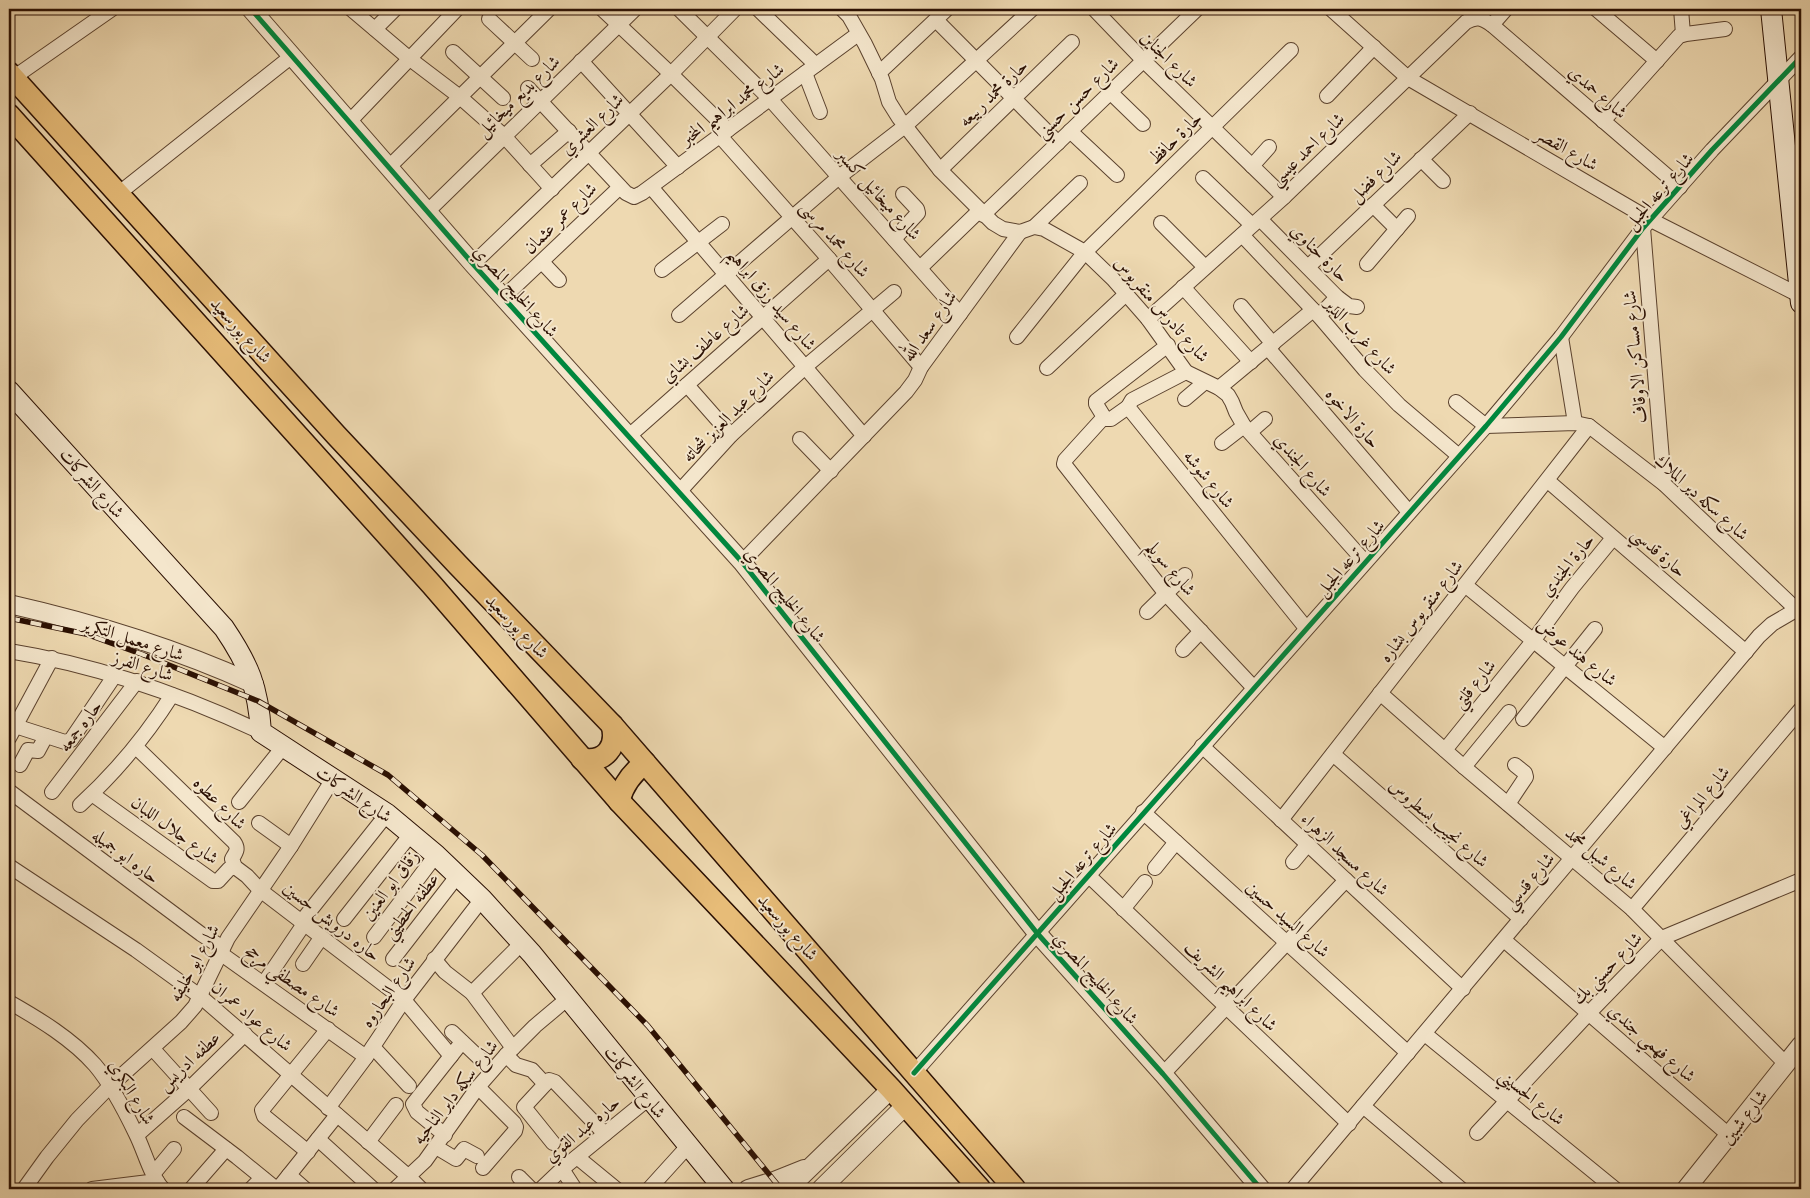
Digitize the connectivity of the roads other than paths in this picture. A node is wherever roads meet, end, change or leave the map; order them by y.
1 (112, 9) edge
2 (350, 9) edge
3 (395, 9) edge
4 (457, 9) edge
5 (548, 9) edge
6 (602, 9) edge
7 (635, 9) edge
8 (678, 9) edge
9 (735, 9) edge
10 (758, 9) edge
11 (842, 9) edge
12 (947, 9) edge
13 (1032, 9) edge
14 (1094, 9) edge
15 (1197, 9) edge
16 (1331, 9) edge
17 (1506, 9) edge
18 (1681, 9) edge
19 (1771, 9) edge
20 (257, 11) edge
21 (1602, 11) edge
22 (489, 19) dead end
23 (936, 20) junction
24 (619, 24) junction
25 (1492, 24) junction
26 (375, 29) junction
27 (1725, 29) dead end
28 (858, 34) junction
29 (1683, 34) junction
30 (708, 36) junction
31 (1072, 42) dead end
32 (515, 43) junction
33 (1374, 47) junction
34 (1291, 50) dead end
35 (453, 52) dead end
36 (292, 56) junction
37 (1801, 57) edge
38 (410, 59) junction
39 (532, 59) dead end
40 (1143, 60) junction
41 (581, 61) junction
42 (976, 61) junction
43 (1657, 61) junction
44 (810, 69) junction
45 (879, 73) junction
46 (671, 74) junction
47 (11, 75) edge
48 (480, 77) junction
49 (1408, 78) junction
50 (1779, 81) junction
51 (528, 88) dead end
52 (1110, 92) junction
53 (1327, 96) dead end
54 (460, 97) junction
55 (503, 98) dead end
56 (1014, 98) junction
57 (770, 99) junction
58 (541, 100) junction
59 (820, 112) dead end
60 (1470, 113) junction
61 (629, 114) junction
62 (9, 115) edge
63 (350, 121) junction
64 (1603, 121) junction
65 (1142, 124) dead end
66 (905, 126) junction
67 (1213, 128) junction
68 (569, 131) junction
69 (1070, 131) junction
70 (724, 133) junction
71 (504, 136) junction
72 (1058, 142) junction
73 (1269, 147) dead end
74 (589, 153) junction
75 (1421, 159) junction
76 (530, 165) junction
77 (1252, 166) junction
78 (389, 167) junction
79 (678, 167) junction
80 (940, 170) junction
81 (1117, 175) dead end
82 (839, 177) junction
83 (1203, 178) dead end
84 (1443, 181) dead end
85 (1080, 182) dead end
86 (651, 187) junction
87 (1680, 187) junction
88 (552, 189) junction
89 (623, 190) junction
90 (118, 194) junction
91 (903, 194) dead end
92 (1284, 197) junction
93 (1373, 205) junction
94 (428, 211) junction
95 (981, 213) junction
96 (1408, 216) dead end
97 (792, 217) junction
98 (1161, 223) dead end
99 (722, 224) dead end
100 (1647, 224) junction
101 (1252, 226) junction
102 (1034, 227) junction
103 (1397, 229) junction
104 (1020, 232) junction
105 (894, 239) junction
106 (699, 242) junction
107 (1085, 252) junction
108 (829, 259) junction
109 (542, 262) junction
110 (473, 264) junction
111 (1367, 264) dead end
112 (1206, 267) junction
113 (920, 268) junction
114 (1308, 268) junction
115 (662, 270) dead end
116 (726, 274) junction
117 (559, 280) dead end
118 (1800, 284) edge
119 (1184, 287) junction
120 (894, 292) dead end
121 (1126, 294) junction
122 (504, 297) junction
123 (1337, 297) junction
124 (1801, 303) edge
125 (1241, 306) dead end
126 (1357, 307) dead end
127 (872, 310) junction
128 (1316, 313) junction
129 (960, 314) junction
130 (679, 315) dead end
131 (763, 318) junction
132 (1148, 319) junction
133 (1017, 337) dead end
134 (1561, 338) junction
135 (1168, 345) junction
136 (1270, 346) junction
137 (1251, 362) junction
138 (805, 367) junction
139 (921, 367) junction
140 (1047, 368) dead end
141 (1186, 372) junction
142 (1205, 382) junction
143 (687, 384) junction
144 (1219, 388) junction
145 (9, 391) edge
146 (1186, 399) dead end
147 (1456, 402) dead end
148 (1128, 407) junction
149 (1104, 417) junction
150 (1265, 419) dead end
151 (1582, 425) junction
152 (1486, 426) junction
153 (1247, 429) junction
154 (731, 435) junction
155 (629, 436) junction
156 (864, 436) junction
157 (800, 439) dead end
158 (1222, 443) dead end
159 (1459, 456) junction
160 (831, 471) junction
161 (1548, 481) junction
162 (1664, 484) junction
163 (678, 492) junction
164 (1409, 512) junction
165 (1613, 538) junction
166 (742, 562) junction
167 (1365, 562) junction
168 (457, 564) junction
169 (1185, 576) dead end
170 (432, 585) junction
171 (1465, 585) junction
172 (1166, 594) junction
173 (9, 604) edge
174 (1799, 608) edge
175 (1147, 612) dead end
176 (1306, 628) junction
177 (1595, 629) dead end
178 (1201, 631) junction
179 (1533, 641) junction
180 (1182, 650) dead end
181 (9, 651) edge
182 (1746, 652) junction
183 (52, 658) junction
184 (1564, 667) junction
185 (114, 675) junction
186 (137, 681) junction
187 (254, 684) junction
188 (1254, 688) junction
189 (1380, 693) junction
190 (172, 695) junction
191 (1801, 709) edge
192 (1509, 712) dead end
193 (1523, 720) dead end
194 (612, 725) junction
195 (11, 729) edge
196 (260, 732) junction
197 (46, 736) junction
198 (1202, 746) junction
199 (136, 747) junction
200 (282, 747) junction
201 (1666, 748) junction
202 (1444, 750) junction
203 (1333, 754) junction
204 (582, 759) junction
205 (645, 763) junction
206 (20, 765) dead end
207 (1515, 765) dead end
208 (1464, 767) junction
209 (333, 779) junction
210 (9, 791) edge
211 (52, 792) dead end
212 (92, 794) junction
213 (619, 801) junction
214 (239, 802) dead end
215 (80, 804) dead end
216 (1508, 804) junction
217 (1143, 812) junction
218 (387, 814) junction
219 (1281, 820) junction
220 (259, 824) dead end
221 (412, 834) junction
222 (1176, 842) junction
223 (1308, 844) junction
224 (291, 846) junction
225 (436, 855) junction
226 (1573, 858) junction
227 (1293, 862) dead end
228 (9, 866) edge
229 (235, 867) junction
230 (1155, 868) dead end
231 (1088, 875) junction
232 (458, 876) junction
233 (1346, 880) junction
234 (1801, 880) edge
235 (1145, 882) dead end
236 (260, 890) junction
237 (482, 898) junction
238 (1123, 909) junction
239 (1632, 909) junction
240 (344, 919) dead end
241 (1521, 919) junction
242 (303, 923) junction
243 (1037, 932) junction
244 (374, 937) dead end
245 (321, 938) junction
246 (1662, 938) junction
247 (1504, 940) junction
248 (522, 943) junction
249 (1286, 943) junction
250 (222, 950) junction
251 (393, 959) dead end
252 (434, 959) junction
253 (303, 964) dead end
254 (264, 983) junction
255 (1463, 988) junction
256 (472, 993) junction
257 (201, 996) junction
258 (568, 999) junction
259 (404, 1000) junction
260 (9, 1002) edge
261 (1226, 1007) junction
262 (1589, 1013) junction
263 (328, 1028) junction
264 (245, 1034) junction
265 (1424, 1034) junction
266 (1801, 1045) edge
267 (153, 1048) junction
268 (510, 1051) junction
269 (370, 1052) junction
270 (1408, 1053) junction
271 (450, 1056) junction
272 (1786, 1064) junction
273 (492, 1070) junction
274 (914, 1072) junction
275 (291, 1074) junction
276 (1163, 1074) junction
277 (545, 1084) junction
278 (110, 1086) junction
279 (409, 1086) dead end
280 (478, 1087) junction
281 (189, 1089) junction
282 (891, 1089) junction
283 (649, 1098) junction
284 (1507, 1101) junction
285 (396, 1105) dead end
286 (906, 1105) junction
287 (1363, 1106) junction
288 (526, 1111) junction
289 (332, 1112) junction
290 (211, 1113) dead end
291 (184, 1117) dead end
292 (514, 1123) junction
293 (1349, 1124) junction
294 (1476, 1133) dead end
295 (136, 1134) junction
296 (605, 1134) junction
297 (445, 1135) junction
298 (844, 1135) junction
299 (1730, 1136) junction
300 (318, 1139) junction
301 (368, 1142) junction
302 (553, 1144) dead end
303 (688, 1146) junction
304 (436, 1147) junction
305 (174, 1149) dead end
306 (226, 1149) junction
307 (308, 1152) junction
308 (859, 1152) junction
309 (577, 1157) junction
310 (814, 1164) junction
311 (562, 1169) junction
312 (289, 1175) junction
313 (409, 1177) junction
314 (519, 1177) dead end
315 (158, 1181) edge
316 (266, 1182) junction
317 (24, 1189) edge
318 (94, 1189) edge
319 (191, 1189) edge
320 (252, 1189) edge
321 (305, 1189) edge
322 (374, 1189) edge
323 (395, 1189) edge
324 (421, 1189) edge
325 (531, 1189) edge
326 (541, 1189) edge
327 (575, 1189) edge
328 (616, 1189) edge
329 (649, 1189) edge
330 (724, 1189) edge
331 (748, 1189) edge
332 (788, 1189) edge
333 (821, 1189) edge
334 (980, 1189) edge
335 (1015, 1189) edge
336 (1261, 1189) edge
337 (1294, 1189) edge
338 (1461, 1189) edge
339 (1615, 1189) edge
340 (1686, 1189) edge

1 - 47 street
2 - 26 street
3 - 26 street
4 - 38 street
5 - 32 street
6 - 24 street, شارع محمد مرسى
7 - 24 street, شارع بديع ميخائيل
8 - 30 street, شارع ميخائيل كسبر
9 - 30 street, شارع العشري
10 - 44 street
11 - 28 street
12 - 23 street
13 - 42 street
14 - 40 street, شارع الجناين
15 - 40 street, شارع حسن حسني
16 - 33 street, شارع القصر
17 - 25 street
18 - 29 street
19 - 50 main road
20 - 36 street, شارع الخليج المصري
21 - 43 street
22 - 32 street
23 - 42 street
23 - 45 street
24 - 41 street, شارع بديع ميخائيل
24 - 46 street, شارع محمد مرسى
25 - 49 street, شارع احمد عيسي
25 - 64 street, شارع حمدي
26 - 38 street
27 - 29 street
28 - 44 street, شارع محمد ابراهيم المخبر
28 - 45 street
29 - 43 street
30 - 46 street, شارع العشري
30 - 57 street, شارع ميخائيل كسبر
31 - 56 street, حارة محمد ربيعه
32 - 39 street
32 - 48 street
33 - 49 street, شارع القصر
33 - 53 street
34 - 67 street, حارة حافظ
35 - 48 street
36 - 63 street, شارع الخليج المصري
36 - 90 street
37 - 50 street, شارع ترعه الجبل
38 - 54 street
38 - 63 street
40 - 52 street, شارع حسن حسني
40 - 67 street, شارع الجناين
41 - 58 street, شارع بديع ميخائيل
41 - 61 street
42 - 56 street
42 - 66 street
43 - 64 street
44 - 57 street, شارع محمد ابراهيم المخبر
44 - 59 street
45 - 66 street
46 - 61 street, شارع العشري
46 - 70 street, شارع محمد مرسى
47 - 90 main road, شارع بورسعيد
48 - 54 street
48 - 55 street
49 - 60 street, شارع القصر
49 - 92 street, شارع احمد عيسي
50 - 87 street, شارع ترعه الجبل
50 - 118 main road
51 - 58 street
52 - 65 street
52 - 69 street, شارع حسن حسني
54 - 71 street
54 - 78 street
56 - 72 street
56 - 80 street, حارة محمد ربيعه
57 - 70 street, شارع محمد ابراهيم المخبر
57 - 82 street, شارع ميخائيل كسبر
58 - 68 street
58 - 71 street, شارع بديع ميخائيل
60 - 75 street, شارع فضل
60 - 100 street, شارع القصر
61 - 74 street, شارع العشري
61 - 79 street
62 - 170 main road, شارع بورسعيد
63 - 78 street, شارع الخليج المصري
64 - 87 street, شارع حمدي
66 - 80 street
66 - 82 street
67 - 77 street, شارع الجناين
67 - 107 street, حارة حافظ
68 - 74 street
68 - 76 street
69 - 72 street, شارع حسن حسني
69 - 81 street
70 - 79 street, شارع محمد ابراهيم المخبر
70 - 97 street, شارع محمد مرسى
71 - 76 street
71 - 94 street, شارع بديع ميخائيل
72 - 95 street, شارع حسن حسني
73 - 77 street
74 - 88 street, شارع العشري
74 - 89 street
75 - 84 street
75 - 93 street, شارع فضل
76 - 88 street
77 - 92 street, شارع الجناين
78 - 94 street, شارع الخليج المصري
79 - 86 street, شارع محمد ابراهيم المخبر
80 - 95 street
82 - 97 street
82 - 105 street, شارع ميخائيل كسبر
83 - 101 street
85 - 102 street
86 - 89 street, شارع محمد ابراهيم المخبر
86 - 106 street, شارع سيد رزق ابراهيم
87 - 100 street, شارع ترعه الجبل
88 - 110 street, شارع العشري
89 - 109 street, شارع عمر عثمان
90 - 168 main road, شارع بورسعيد
91 - 105 street
92 - 101 street, شارع احمد عيسي
93 - 103 street
93 - 114 street, شارع فضل
94 - 110 street, شارع الخليج المصري
95 - 104 street
95 - 113 street, شارع حسن حسني
96 - 103 street
97 - 108 street, شارع محمد مرسى
97 - 116 street
98 - 112 street
99 - 106 street
100 - 118 street, شارع القصر
100 - 134 street, شارع ترعه الجبل
100 - 162 street, شارع مساكن الاوقاف
101 - 112 street, شارع احمد عيسي
101 - 114 street, حارة حناوي
101 - 128 street, شارع غرب الدير
102 - 104 street
102 - 107 street, شارع تادرس منقريوس
103 - 111 street
104 - 129 street, شارع سعد الله
105 - 113 street, شارع ميخائيل كسبر
106 - 115 street
106 - 116 street, شارع سيد رزق ابراهيم
107 - 121 street, شارع تادرس منقريوس
107 - 133 street, حارة حافظ
108 - 127 street, شارع محمد مرسى
108 - 131 street, شارع عاطف بشاي
109 - 117 street
109 - 122 street, شارع عمر عثمان
110 - 122 street, شارع الخليج المصري
112 - 119 street, شارع احمد عيسي
113 - 129 street, شارع ميخائيل كسبر
114 - 123 street, حارة حناوي
116 - 130 street
116 - 131 street, شارع سيد رزق ابراهيم
118 - 124 main road
119 - 132 street, شارع احمد عيسي
119 - 137 street
120 - 127 street, شارع عبد العزيز شحاته
121 - 132 street, شارع تادرس منقريوس
121 - 140 street
122 - 155 street, شارع الخليج المصري
123 - 126 street, حارة حناوي
123 - 128 street
125 - 136 street, حارة الاخوه
127 - 138 street, شارع عبد العزيز شحاته
127 - 139 street, شارع محمد مرسى
128 - 136 street
128 - 159 street, شارع غرب الدير
129 - 139 street, شارع سعد الله
131 - 138 street, شارع سيد رزق ابراهيم
131 - 143 street, شارع عاطف بشاي
132 - 135 street, شارع تادرس منقريوس
134 - 151 street
134 - 152 street, شارع ترعه الجبل
135 - 141 street, شارع تادرس منقريوس
135 - 149 street
136 - 137 street
136 - 164 street, حارة الاخوه
137 - 144 street
138 - 154 street, شارع عبد العزيز شحاته
138 - 156 street, شارع سيد رزق ابراهيم
139 - 156 street, شارع سعد الله
141 - 142 street, شارع تادرس منقريوس
141 - 148 street
142 - 144 street, شارع تادرس منقريوس
142 - 146 street
143 - 154 street
143 - 155 street, شارع عاطف بشاي
144 - 153 street, شارع الجندي
145 - 187 main road, شارع الشركات
147 - 152 street
148 - 149 street
148 - 176 street, شارع شوشه
149 - 172 street, شارع سويلم
150 - 153 street
151 - 152 street
151 - 161 street, شارع منقريوس بشاره
151 - 162 street, شارع سكه دير الملاك
152 - 159 street, شارع ترعه الجبل
153 - 158 street
153 - 167 street, شارع الجندي
154 - 163 street, شارع عبد العزيز شحاته
155 - 163 street, شارع الخليج المصري
156 - 160 street, شارع سعد الله
157 - 160 street
159 - 164 street, شارع ترعه الجبل
160 - 166 street, شارع سعد الله
161 - 165 street, حارة قدسي
161 - 171 street, شارع منقريوس بشاره
162 - 174 street, شارع سكه دير الملاك
163 - 166 street, شارع الخليج المصري
164 - 167 street, شارع ترعه الجبل
165 - 179 street, حارة الجندي
165 - 182 street, حارة قدسي
166 - 243 street, شارع الخليج المصري
167 - 176 street, شارع ترعه الجبل
168 - 170 main road
168 - 194 main road, شارع بورسعيد
169 - 172 street
170 - 204 main road, شارع بورسعيد
171 - 179 street, شارع هند عوض
171 - 189 street, شارع منقريوس بشاره
172 - 175 street
172 - 178 street, شارع سويلم
173 - 187 street, شارع معمل التكرير
174 - 182 street, شارع قدسي
176 - 188 street, شارع ترعه الجبل
177 - 184 street
178 - 180 street
178 - 188 street, شارع سويلم
179 - 184 street, شارع هند عوض
179 - 202 street, شارع قلتي
181 - 183 street, شارع الفرز
182 - 201 street, شارع قدسي
183 - 185 street, شارع الفرز
183 - 195 street
184 - 193 street
184 - 201 street, شارع هند عوض
185 - 186 street, شارع الفرز
185 - 197 street
186 - 190 street, شارع الفرز
186 - 211 street, حاره جمعه
187 - 196 main road, شارع الشركات
188 - 198 street, شارع ترعه الجبل
189 - 202 street, شارع شبل محمد
189 - 203 street, شارع منقريوس بشاره
190 - 196 street, شارع الفرز
190 - 199 street
191 - 239 street, شارع المراغي
192 - 208 street
194 - 204 main road
194 - 205 main road, شارع بورسعيد
195 - 197 street
196 - 200 main road, شارع الشركات
197 - 206 street
198 - 217 street, شارع ترعه الجبل
198 - 219 street, شارع مسجد الزهراء
199 - 212 street
199 - 229 street, شارع عطوه
200 - 209 main road, شارع الشركات
200 - 214 street
201 - 226 street, شارع قدسي
202 - 208 street, شارع شبل محمد
203 - 219 street, شارع منقريوس بشاره
203 - 241 street, شارع نجيب بسطروس
204 - 213 main road, شارع بورسعيد
205 - 213 main road
205 - 274 main road, شارع بورسعيد
207 - 216 street
208 - 216 street, شارع شبل محمد
209 - 218 main road, شارع الشركات
209 - 224 street, شارع ابو خليفه
210 - 250 street, حاره ابو جميله
212 - 215 street
212 - 229 street, شارع جلال اللبان
213 - 282 main road, شارع بورسعيد
216 - 226 street, شارع شبل محمد
217 - 222 street, شارع السيد حسين
217 - 231 street, شارع ترعه الجبل
218 - 221 main road, شارع الشركات
218 - 242 street
219 - 223 street, شارع مسجد الزهراء
220 - 224 street
221 - 225 main road, شارع الشركات
221 - 240 street
222 - 230 street
222 - 249 street, شارع السيد حسين
223 - 227 street
223 - 233 street, شارع مسجد الزهراء
224 - 236 street, شارع ابو خليفه
225 - 232 main road, شارع الشركات
225 - 244 street, زقاق ابو العنين
226 - 239 street, شارع شبل محمد
226 - 241 street, شارع قدسي
228 - 257 street, شارع عواد عمران
229 - 236 street
231 - 238 street, شارع ابراهيم الشريف
231 - 243 street, شارع ترعه الجبل
232 - 237 main road, شارع الشركات
232 - 251 street, عطفه الحطيني
233 - 249 street
233 - 255 street, شارع مسجد الزهراء
234 - 246 street, شارع حسني بك
235 - 238 street
236 - 242 street, حاره درويش حسين
236 - 250 street, شارع ابو خليفه
237 - 248 main road, شارع الشركات
237 - 252 street, شارع البحاروه
238 - 261 street, شارع ابراهيم الشريف
239 - 246 street, شارع شبل محمد
241 - 247 street, شارع قدسي
242 - 245 street, حاره درويش حسين
242 - 254 street
243 - 274 street, شارع ترعه الجبل
243 - 276 street, شارع الخليج المصري
245 - 253 street
245 - 259 street, حاره درويش حسين
246 - 262 street, شارع حسني بك
246 - 272 street, شارع شبل محمد
247 - 255 street, شارع قدسي
247 - 262 street, شارع فهمي جندي
248 - 256 street
248 - 258 main road, شارع الشركات
249 - 261 street
249 - 270 street, شارع السيد حسين
250 - 254 street, شارع مصطفي مرجح
250 - 257 street, شارع ابو خليفه
252 - 256 street
252 - 259 street, شارع البحاروه
254 - 263 street, شارع مصطفي مرجح
255 - 265 street, شارع قدسي
256 - 268 street
257 - 264 street, شارع عواد عمران
257 - 267 street, شارع ابو خليفه
258 - 268 street, شارع سكه داير الناحيه
258 - 283 main road, شارع الشركات
259 - 269 street, شارع البحاروه
259 - 271 street, حاره درويش حسين
260 - 278 street, شارع البكري
261 - 276 street
261 - 293 street, شارع ابراهيم الشريف
262 - 284 street, شارع حسني بك
262 - 299 street, شارع فهمي جندي
263 - 269 street, شارع مصطفي مرجح
263 - 275 street
264 - 275 street, شارع عواد عمران
264 - 281 street, عطفه ادريس
265 - 270 street, شارع قدسي
265 - 284 street, شارع الحسيني
266 - 272 street, شارع شبين
267 - 278 street, شارع ابو خليفه
267 - 281 street
268 - 273 street, شارع سكه داير الناحيه
268 - 277 street
269 - 279 street, شارع مصطفي مرجح
269 - 289 street, شارع البحاروه
270 - 287 street, شارع قدسي
271 - 273 street
271 - 297 street
272 - 299 street, شارع شبين
273 - 280 street, شارع سكه داير الناحيه
274 - 335 main road, شارع بورسعيد
275 - 289 street, شارع عواد عمران
275 - 307 street
276 - 336 street, شارع الخليج المصري
277 - 288 street
277 - 296 street
278 - 295 street, شارع البكري
278 - 317 street, شارع ابو خليفه
280 - 292 street
280 - 297 street, شارع سكه داير الناحيه
281 - 290 street
281 - 295 street, عطفه ادريس
282 - 286 main road, شارع بورسعيد
282 - 298 street
283 - 296 street, حاره عبد القوي
283 - 303 main road, شارع الشركات
284 - 294 street, شارع حسني بك
284 - 339 street, شارع الحسيني
285 - 301 street
286 - 308 street
286 - 334 main road, شارع بورسعيد
287 - 293 street, شارع قدسي
287 - 338 street
288 - 292 street
288 - 302 street
289 - 300 street, شارع البحاروه
289 - 301 street, شارع عواد عمران
291 - 306 street
292 - 304 street
293 - 337 street, شارع قدسي
295 - 315 street, شارع البكري
296 - 309 street, حاره عبد القوي
297 - 304 street, شارع سكه داير الناحيه
298 - 308 street
298 - 310 street
299 - 340 street, شارع شبين
300 - 307 street, شارع البحاروه
300 - 322 street
301 - 313 street, شارع عواد عمران
303 - 329 street
303 - 330 main road, شارع الشركات
304 - 313 street, شارع سكه داير الناحيه
305 - 315 street
306 - 316 street
306 - 319 street
307 - 312 street, شارع البحاروه
308 - 333 street
309 - 311 street, حاره عبد القوي
309 - 328 street
310 - 331 street
310 - 332 street
311 - 326 street, حاره عبد القوي
311 - 327 street
312 - 316 street, شارع البحاروه
312 - 321 street
313 - 323 street, شارع سكه داير الناحيه
313 - 324 street, شارع عواد عمران
314 - 325 street
315 - 318 street
316 - 320 street

